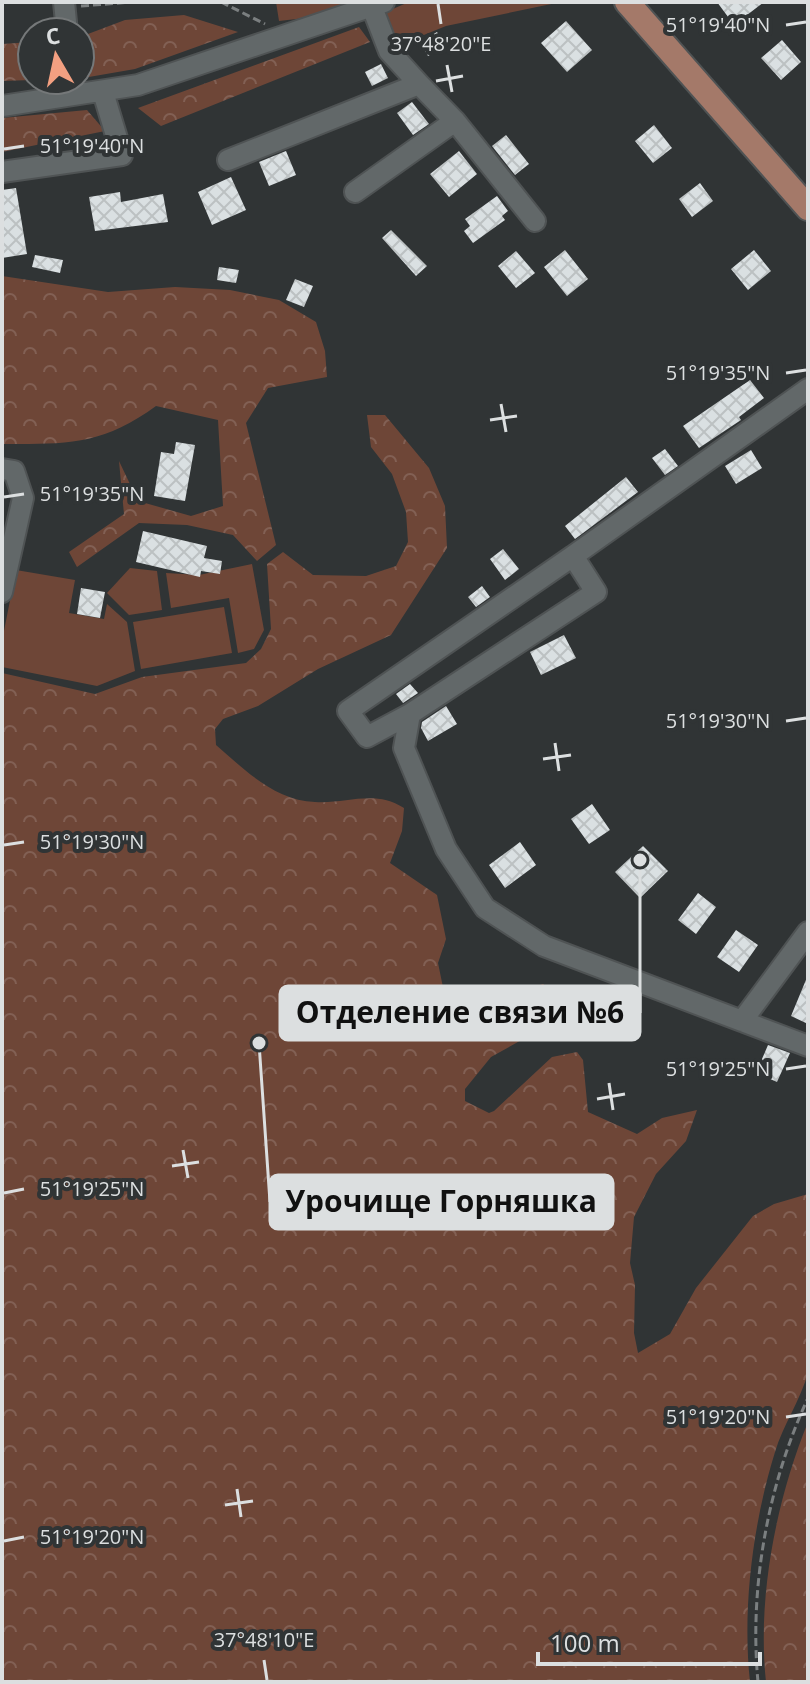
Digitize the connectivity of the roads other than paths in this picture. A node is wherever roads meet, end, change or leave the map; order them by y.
1 (627, 2) edge
2 (375, 3) edge
3 (419, 84) junction
4 (96, 91) edge
5 (103, 92) junction
6 (43, 96) edge
7 (2, 106) edge
8 (455, 121) junction
9 (228, 160) dead end
10 (2, 172) edge
11 (355, 192) dead end
12 (808, 208) edge
13 (535, 221) dead end
14 (808, 389) edge
15 (2, 469) edge
16 (6, 551) edge
17 (573, 556) junction
18 (2, 592) edge
19 (410, 714) junction
20 (808, 932) edge
21 (742, 1021) junction
22 (808, 1046) edge

1 - 12 main road
2 - 3 street
2 - 5 street
3 - 8 street
3 - 9 street
4 - 5 street
5 - 10 street
6 - 7 street
8 - 11 street
8 - 13 street
14 - 17 street
15 - 16 street
16 - 18 street
17 - 19 street
17 - 19 street
19 - 21 street
20 - 21 street
21 - 22 street

